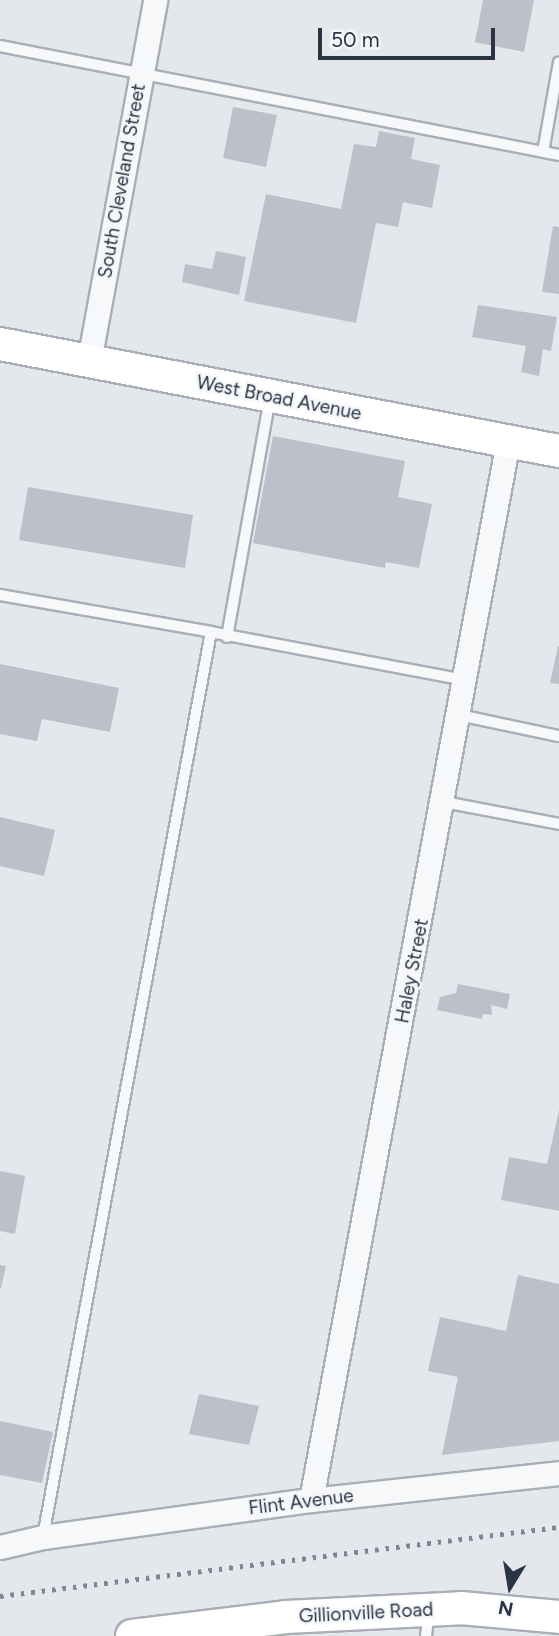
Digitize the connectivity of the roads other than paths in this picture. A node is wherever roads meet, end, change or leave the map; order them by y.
1 (155, 0) edge
2 (0, 46) edge
3 (559, 62) edge
4 (141, 74) junction
5 (543, 152) junction
6 (559, 155) edge
7 (0, 344) edge
8 (89, 361) junction
9 (271, 396) junction
10 (508, 441) junction
11 (559, 451) edge
12 (0, 595) edge
13 (211, 632) junction
14 (227, 637) junction
15 (465, 680) junction
16 (459, 715) junction
17 (559, 736) edge
18 (444, 802) junction
19 (559, 824) edge
20 (559, 1473) edge
21 (311, 1500) junction
22 (43, 1537) junction
23 (0, 1538) edge
24 (0, 1547) edge
25 (559, 1618) edge
26 (428, 1623) edge
27 (132, 1636) edge

1 - 4 street, South Cleveland Street
2 - 4 lane
3 - 5 lane
4 - 5 lane
4 - 8 street, South Cleveland Street
5 - 6 lane
7 - 8 main road, West Broad Avenue
8 - 9 main road, West Broad Avenue
9 - 10 main road, West Broad Avenue
9 - 14 lane
10 - 11 main road, West Broad Avenue
10 - 15 street, Haley Street
12 - 13 lane
13 - 14 lane
13 - 22 lane
14 - 15 lane
15 - 16 street, Haley Street
16 - 17 lane
16 - 18 street, Haley Street
18 - 19 lane
18 - 21 street, Haley Street
20 - 21 street, Flint Avenue
21 - 22 street, Flint Avenue
22 - 23 street, Flint Avenue
22 - 24 street, Flint Avenue
25 - 26 main road, Gillionville Road
26 - 27 main road, Gillionville Road

